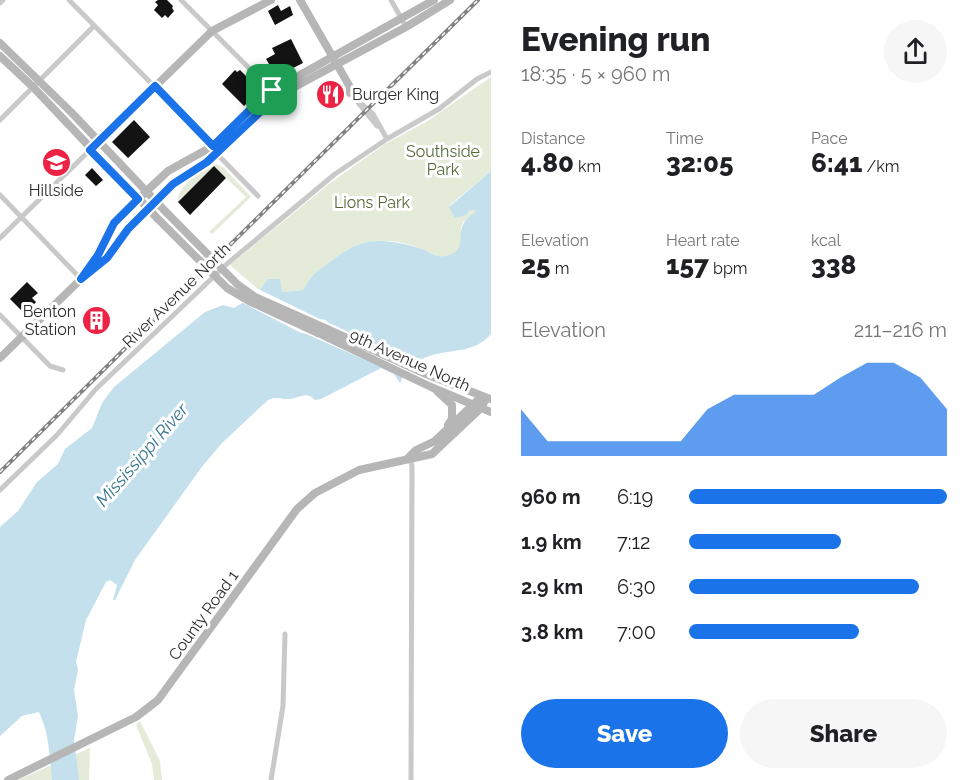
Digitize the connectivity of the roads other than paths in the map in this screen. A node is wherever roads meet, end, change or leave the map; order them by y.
1 (69, 0) edge
2 (181, 0) edge
3 (271, 0) edge
4 (300, 0) edge
5 (392, 0) edge
6 (434, 0) edge
7 (450, 0) edge
8 (402, 19) junction
9 (94, 26) junction
10 (406, 27) junction
11 (212, 31) junction
12 (0, 43) edge
13 (0, 56) edge
14 (334, 60) junction
15 (491, 72) edge
16 (39, 80) junction
17 (155, 86) junction
18 (33, 87) junction
19 (350, 93) joint
20 (274, 94) junction
21 (0, 120) edge
22 (387, 139) junction
23 (98, 142) junction
24 (90, 150) junction
25 (215, 150) junction
26 (147, 192) junction
27 (0, 195) edge
28 (258, 196) dead end
29 (138, 199) junction
30 (156, 201) junction
31 (148, 210) junction
32 (22, 217) junction
33 (0, 238) edge
34 (81, 279) junction
35 (0, 315) edge
36 (22, 337) junction
37 (0, 358) edge
38 (63, 370) dead end
39 (431, 387) junction
40 (489, 397) edge
41 (473, 403) junction
42 (482, 407) junction
43 (491, 412) edge
44 (440, 437) junction
45 (409, 457) junction
46 (0, 490) edge
47 (285, 634) dead end
48 (8, 780) edge
49 (271, 780) edge
50 (411, 780) edge

1 - 9 street
2 - 11 street
3 - 11 main road
4 - 14 main road
5 - 8 street
6 - 8 main road
7 - 10 main road
8 - 10 street
8 - 14 main road
9 - 16 street
9 - 17 street
10 - 14 main road
11 - 17 main road
11 - 20 street
12 - 16 main road, 9th Avenue North
13 - 18 main road, 9th Avenue North
14 - 19 main road
14 - 20 main road
15 - 22 street, River Avenue North
16 - 18 street
16 - 23 main road, 9th Avenue North
17 - 23 main road
17 - 25 street
18 - 21 street
18 - 24 main road, 9th Avenue North
19 - 22 street
20 - 25 main road
22 - 46 street, River Avenue North
23 - 24 main road
23 - 26 main road, 9th Avenue North
24 - 29 main road, 9th Avenue North
24 - 32 street
25 - 26 main road
25 - 28 street
25 - 30 main road
26 - 29 main road
26 - 30 main road, 9th Avenue North
27 - 32 street
29 - 31 main road, 9th Avenue North
29 - 34 main road
30 - 31 main road
30 - 40 main road, 9th Avenue North, bridge
31 - 34 main road
31 - 39 main road, 9th Avenue North, bridge
32 - 33 street
32 - 34 street
34 - 36 main road
35 - 36 street
36 - 37 main road
36 - 38 street
39 - 41 main road, 9th Avenue North
39 - 44 main road
40 - 41 main road
40 - 42 main road
41 - 42 main road, 9th Avenue North
41 - 44 main road, County Road 1
42 - 43 main road, 9th Avenue North
42 - 45 main road, County Road 1
44 - 45 main road, County Road 1
45 - 48 main road, County Road 1
45 - 50 street
47 - 49 street

